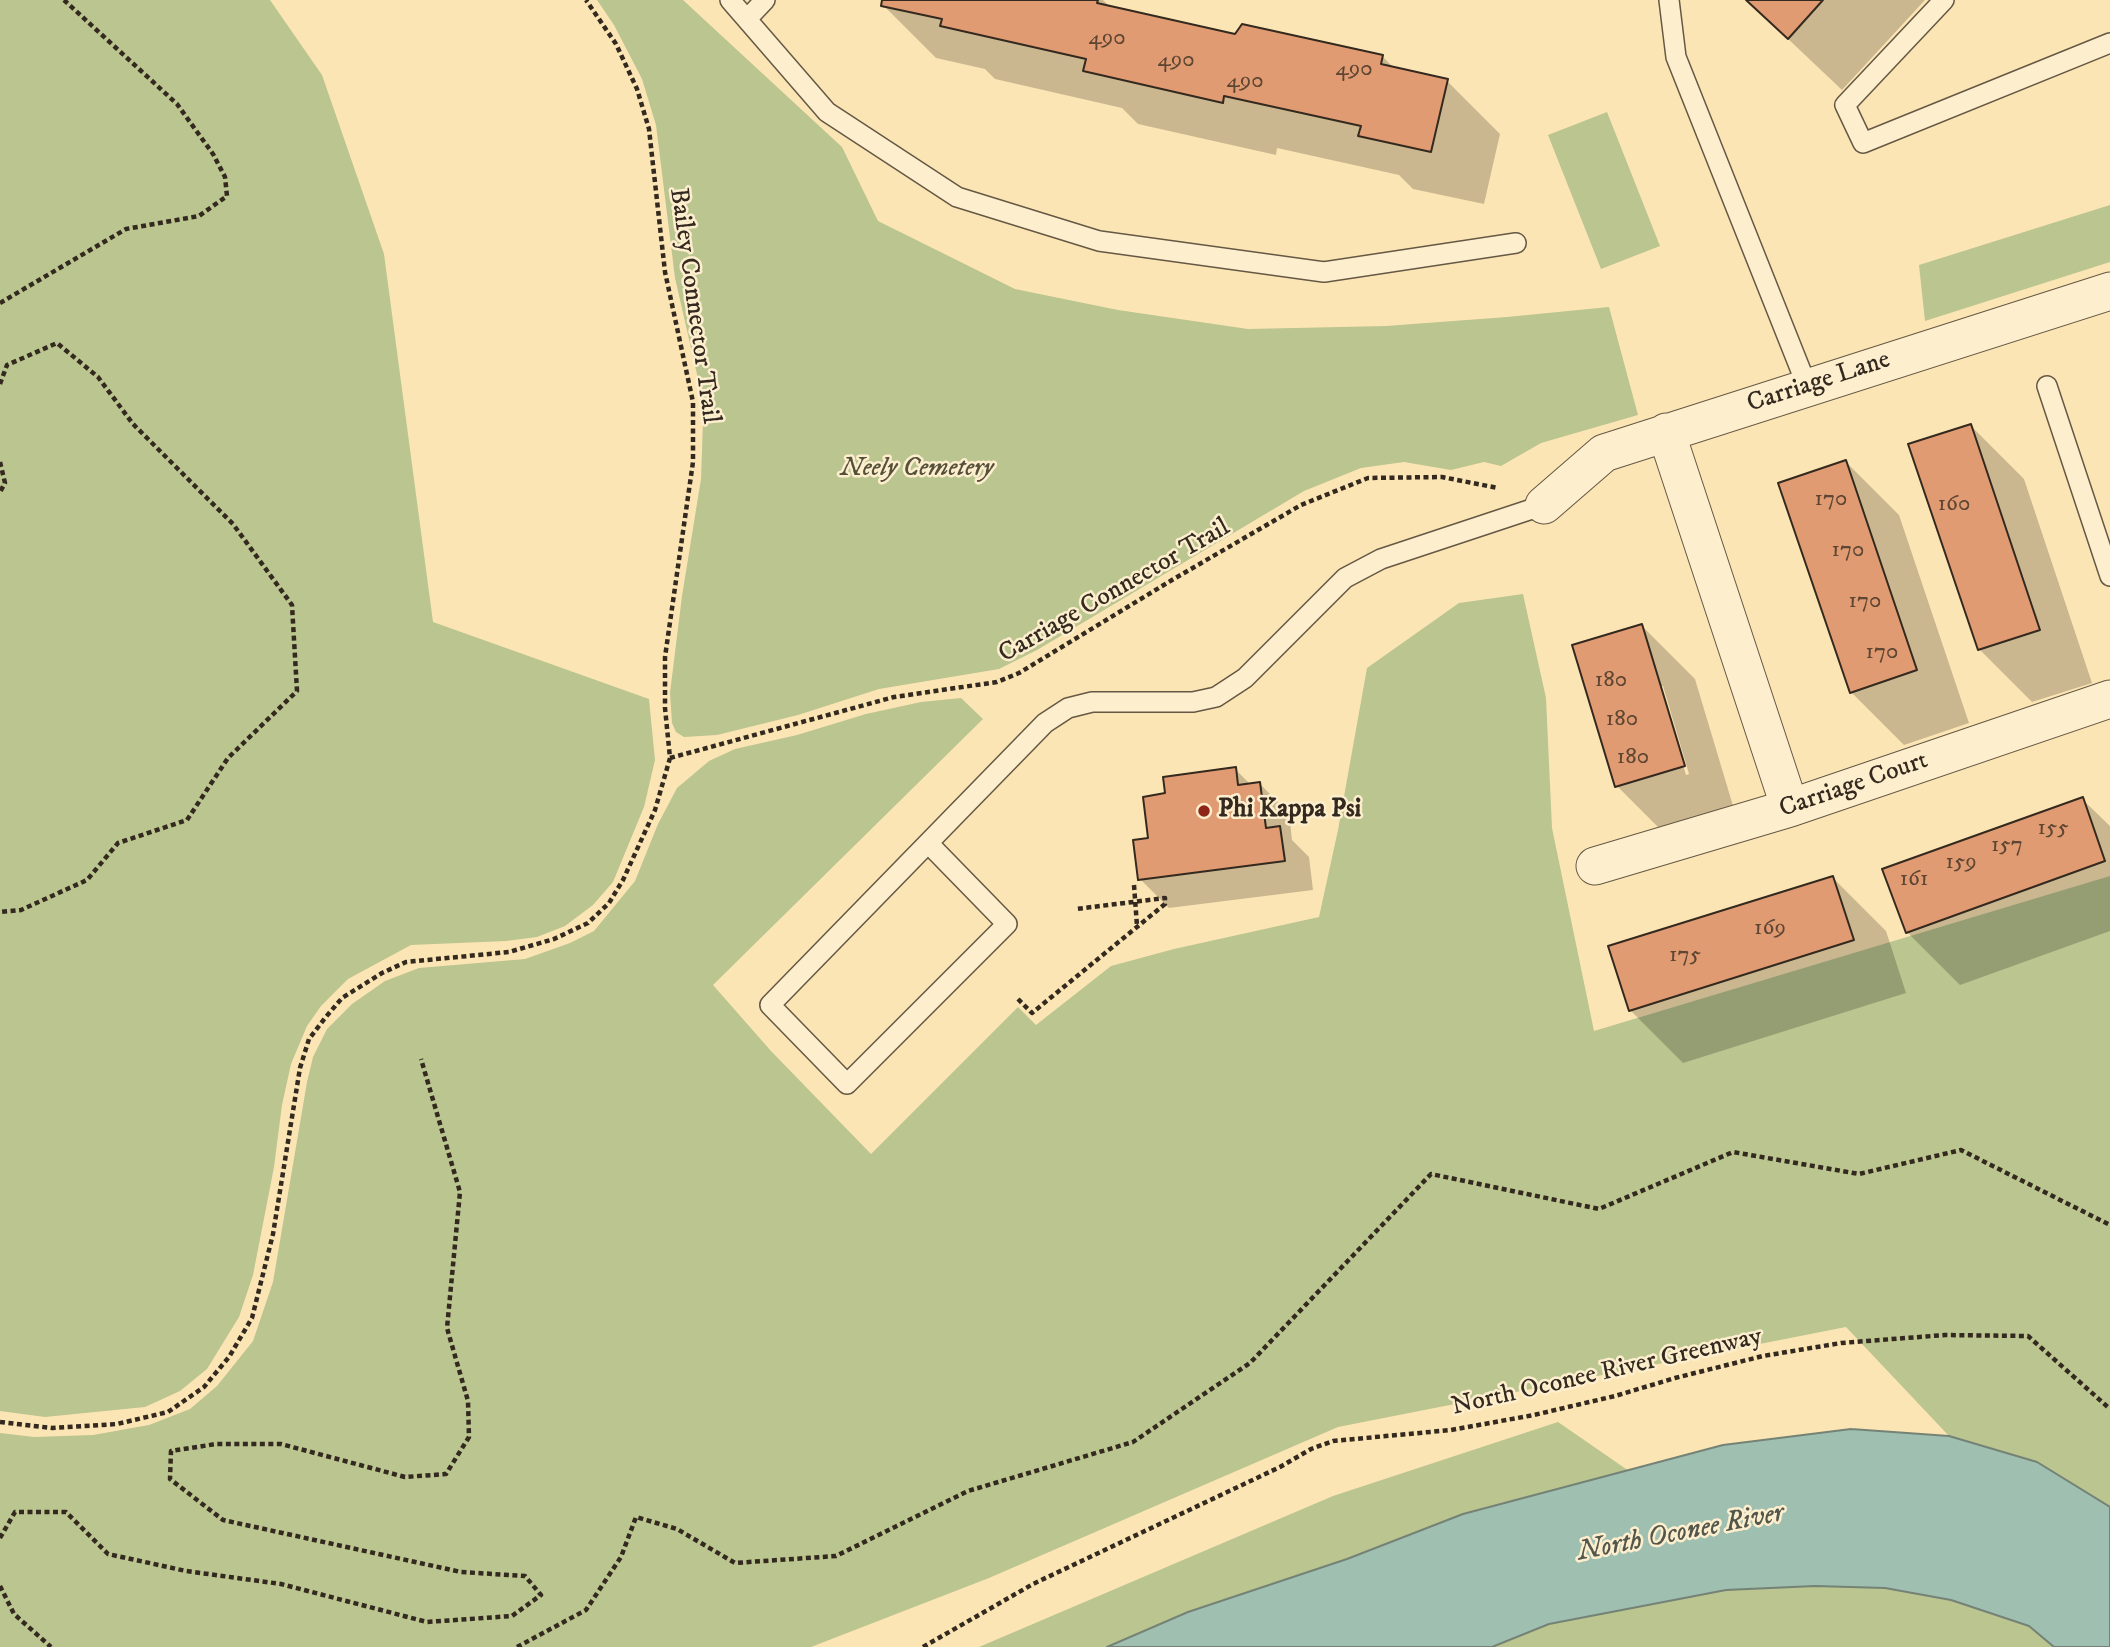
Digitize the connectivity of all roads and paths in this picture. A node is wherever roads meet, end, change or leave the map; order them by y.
1 (64, 0) edge
2 (586, 0) edge
3 (730, 0) edge
4 (765, 0) edge
5 (1669, 0) edge
6 (1944, 0) edge
7 (747, 19) junction
8 (2110, 43) edge
9 (1516, 243) dead end
10 (2110, 291) edge
11 (0, 303) edge
12 (0, 384) edge
13 (1807, 386) junction
14 (2047, 386) dead end
15 (1666, 432) junction
16 (0, 462) edge
17 (1491, 485) dead end
18 (0, 492) edge
19 (1544, 505) joint
20 (2110, 576) edge
21 (2110, 699) edge
22 (670, 758) junction
23 (1790, 808) junction
24 (928, 843) junction
25 (1595, 866) dead end
26 (1133, 885) dead end
27 (1135, 901) junction
28 (1076, 909) dead end
29 (0, 912) edge
30 (1138, 926) junction
31 (1018, 999) dead end
32 (421, 1059) dead end
33 (2110, 1225) edge
34 (2110, 1409) edge
35 (0, 1422) edge
36 (0, 1538) edge
37 (0, 1586) edge
38 (51, 1647) edge
39 (517, 1647) edge
40 (923, 1647) edge

1 - 11 path
2 - 22 path, Bailey Connector Trail
3 - 7 lane
4 - 7 lane
5 - 13 lane
6 - 8 lane
7 - 9 lane
10 - 13 street, Carriage Lane
12 - 29 path
13 - 15 street, Carriage Lane
14 - 20 lane
15 - 19 street, Carriage Lane
15 - 23 street
16 - 18 path
17 - 22 path, Carriage Connector Trail
19 - 24 lane
21 - 23 street, Carriage Court
22 - 35 path
23 - 25 street, Carriage Court
24 - 24 lane
26 - 27 path
27 - 28 path
27 - 30 path
27 - 30 path
30 - 31 path
32 - 36 path
33 - 39 path
34 - 40 path, North Oconee River Greenway
37 - 38 path

